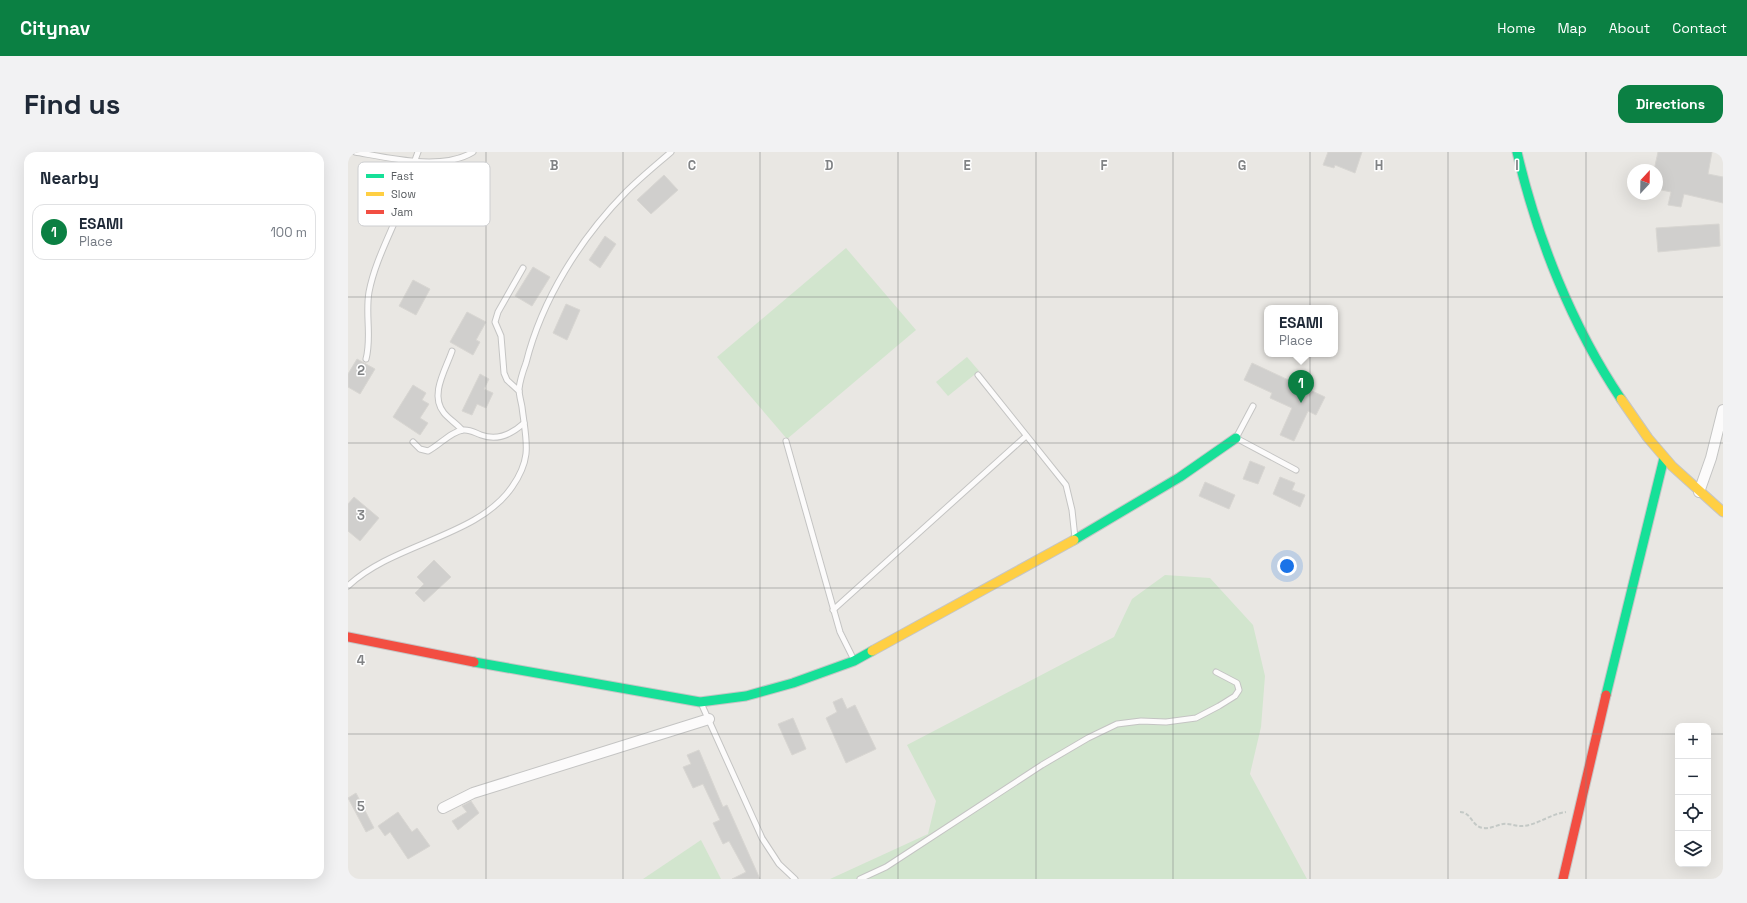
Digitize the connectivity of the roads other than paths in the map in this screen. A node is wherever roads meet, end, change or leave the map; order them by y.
1 (355, 152) edge
2 (418, 152) edge
3 (473, 152) edge
4 (671, 152) edge
5 (1517, 152) edge
6 (414, 162) junction
7 (392, 226) edge
8 (523, 268) dead end
9 (452, 350) dead end
10 (366, 359) dead end
11 (978, 375) dead end
12 (519, 391) junction
13 (1253, 406) dead end
14 (1723, 410) edge
15 (524, 423) junction
16 (462, 430) junction
17 (1026, 436) junction
18 (1236, 438) junction
19 (786, 441) dead end
20 (413, 442) dead end
21 (1664, 458) junction
22 (1296, 470) dead end
23 (1699, 492) junction
24 (1723, 512) edge
25 (1075, 540) junction
26 (348, 586) edge
27 (833, 610) junction
28 (348, 637) edge
29 (854, 661) junction
30 (1216, 672) dead end
31 (700, 702) junction
32 (708, 719) junction
33 (443, 808) dead end
34 (795, 879) edge
35 (860, 879) edge
36 (1563, 879) edge

1 - 6 lane
2 - 6 lane
3 - 6 lane
4 - 12 lane
5 - 21 street
7 - 10 lane
8 - 12 lane
9 - 16 lane
11 - 17 lane
12 - 15 lane
13 - 18 lane
14 - 23 street
15 - 16 lane
15 - 26 lane
16 - 20 lane
17 - 25 lane
17 - 27 lane
18 - 22 lane
18 - 25 street
19 - 27 lane
21 - 23 street
21 - 36 street
23 - 24 street
25 - 29 street
27 - 29 lane
28 - 31 street
29 - 31 street
30 - 35 lane
31 - 32 lane
32 - 33 street
32 - 34 lane

